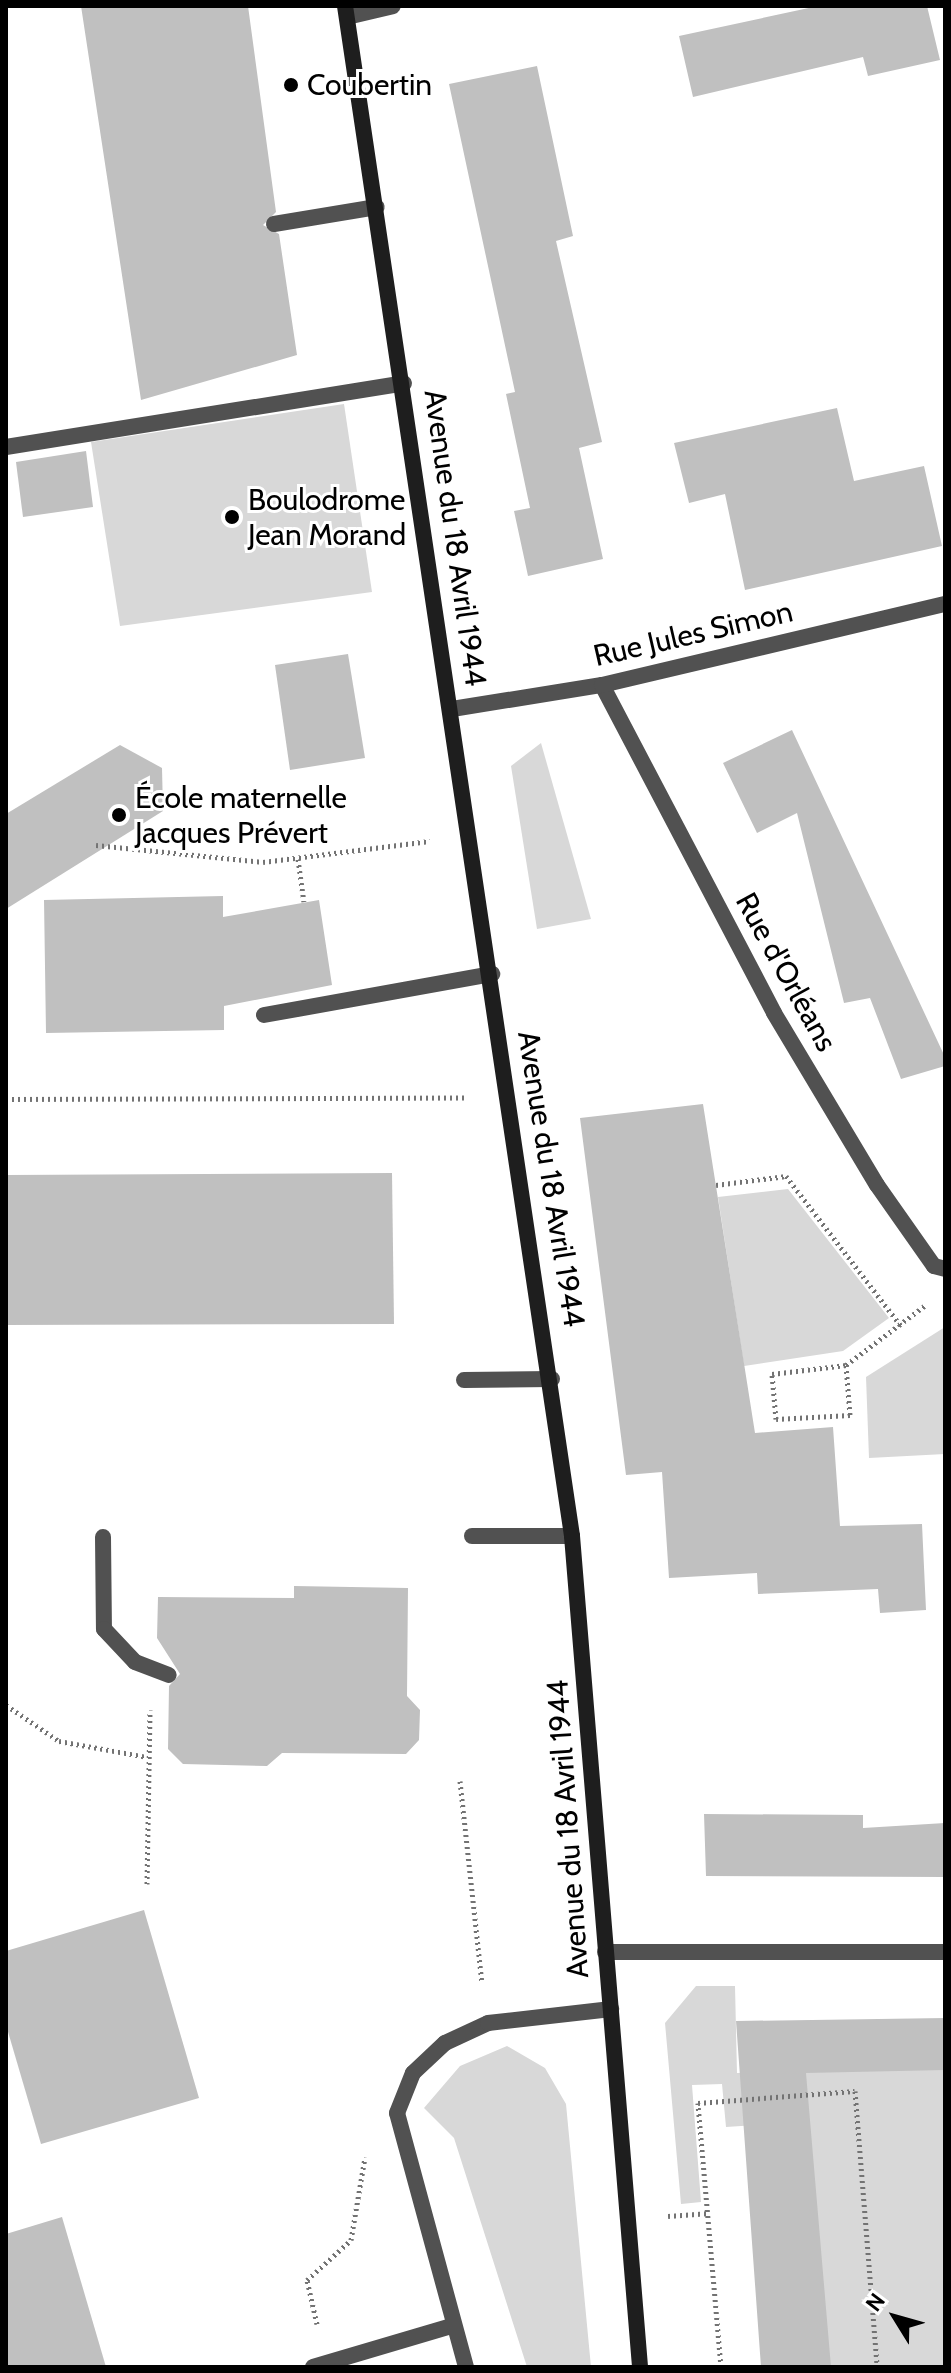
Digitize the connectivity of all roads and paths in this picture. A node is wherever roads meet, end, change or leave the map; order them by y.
1 (393, 6) edge
2 (346, 11) edge
3 (377, 207) junction
4 (274, 224) dead end
5 (404, 383) junction
6 (6, 447) edge
7 (945, 604) edge
8 (602, 685) junction
9 (452, 709) junction
10 (470, 834) junction
11 (96, 845) dead end
12 (298, 859) junction
13 (304, 902) dead end
14 (492, 974) junction
15 (264, 1015) dead end
16 (511, 1092) junction
17 (6, 1099) edge
18 (716, 1185) dead end
19 (945, 1269) edge
20 (936, 1296) dead end
21 (902, 1327) junction
22 (846, 1365) junction
23 (552, 1379) junction
24 (464, 1380) dead end
25 (472, 1536) dead end
26 (572, 1536) junction
27 (103, 1537) dead end
28 (150, 1672) junction
29 (169, 1675) dead end
30 (6, 1705) edge
31 (147, 1757) junction
32 (460, 1781) dead end
33 (147, 1884) dead end
34 (605, 1952) junction
35 (945, 1952) edge
36 (611, 2009) junction
37 (488, 2023) junction
38 (451, 2326) junction
39 (313, 2367) edge
40 (466, 2367) edge
41 (640, 2367) edge
42 (721, 2367) edge
43 (877, 2367) edge

1 - 2 street
2 - 3 street, Avenue du 18 Avril 1944
3 - 4 street
3 - 5 street, Avenue du 18 Avril 1944
5 - 6 street
5 - 9 street, Avenue du 18 Avril 1944
7 - 8 street, Rue Jules Simon
8 - 9 street, Rue Jules Simon
8 - 19 street, Rue d'Orléans
9 - 10 street, Avenue du 18 Avril 1944
10 - 12 path
10 - 14 street, Avenue du 18 Avril 1944
11 - 12 path
12 - 13 path
14 - 15 street
14 - 16 street, Avenue du 18 Avril 1944
16 - 17 path
16 - 23 street, Avenue du 18 Avril 1944
18 - 21 path
20 - 21 path
21 - 22 path
22 - 22 path
23 - 24 street
23 - 26 street, Avenue du 18 Avril 1944
25 - 26 street
26 - 34 street, Avenue du 18 Avril 1944
27 - 28 street
28 - 29 street
28 - 31 path
30 - 31 path
31 - 33 path
32 - 37 path
34 - 35 street
34 - 36 street, Avenue du 18 Avril 1944
36 - 37 street
36 - 41 street, Avenue du 18 Avril 1944
37 - 38 street
38 - 39 street
38 - 40 street
42 - 43 path

